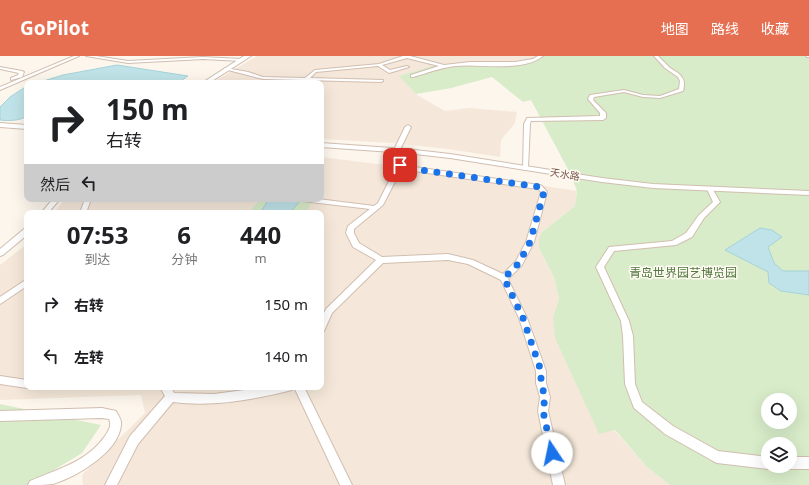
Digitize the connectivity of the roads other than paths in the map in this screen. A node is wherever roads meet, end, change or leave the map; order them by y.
1 (77, 56) edge
2 (88, 56) edge
3 (248, 56) edge
4 (407, 56) edge
5 (541, 56) edge
6 (656, 56) edge
7 (241, 60) junction
8 (379, 66) junction
9 (443, 66) junction
10 (407, 67) dead end
11 (0, 68) edge
12 (226, 69) junction
13 (413, 76) dead end
14 (306, 79) junction
15 (210, 80) edge
16 (381, 81) dead end
17 (0, 85) edge
18 (0, 89) edge
19 (0, 125) edge
20 (24, 127) edge
21 (408, 127) dead end
22 (324, 145) edge
23 (397, 150) junction
24 (400, 165) junction
25 (525, 168) junction
26 (710, 189) junction
27 (809, 193) edge
28 (324, 201) edge
29 (54, 202) edge
30 (375, 208) junction
31 (47, 210) edge
32 (24, 233) edge
33 (0, 253) edge
34 (381, 260) junction
35 (504, 278) junction
36 (24, 284) edge
37 (0, 301) edge
38 (324, 322) edge
39 (0, 380) edge
40 (24, 384) edge
41 (167, 390) edge
42 (275, 390) edge
43 (300, 390) edge
44 (171, 397) junction
45 (0, 416) edge
46 (761, 462) edge
47 (797, 463) edge
48 (809, 463) edge
49 (34, 485) edge
50 (111, 485) edge
51 (346, 485) edge
52 (559, 485) edge

1 - 18 street
2 - 7 street
3 - 7 street
4 - 8 street
4 - 9 street
5 - 9 street
6 - 25 street
7 - 12 street
8 - 10 street
8 - 14 street
9 - 13 street
11 - 17 street
12 - 14 street
12 - 15 street
14 - 16 street
19 - 20 street
21 - 23 street
22 - 23 street, 天水路
23 - 24 street
23 - 25 street, 天水路
24 - 30 street
24 - 35 street
25 - 26 street, 天水路
26 - 27 street, 天水路
26 - 46 street
28 - 30 street
29 - 31 street
30 - 34 street
32 - 33 street
34 - 35 street
34 - 38 street
35 - 52 street
36 - 37 street
39 - 40 street
41 - 44 street
42 - 44 street
43 - 51 street
44 - 50 street
45 - 49 street
47 - 48 street

